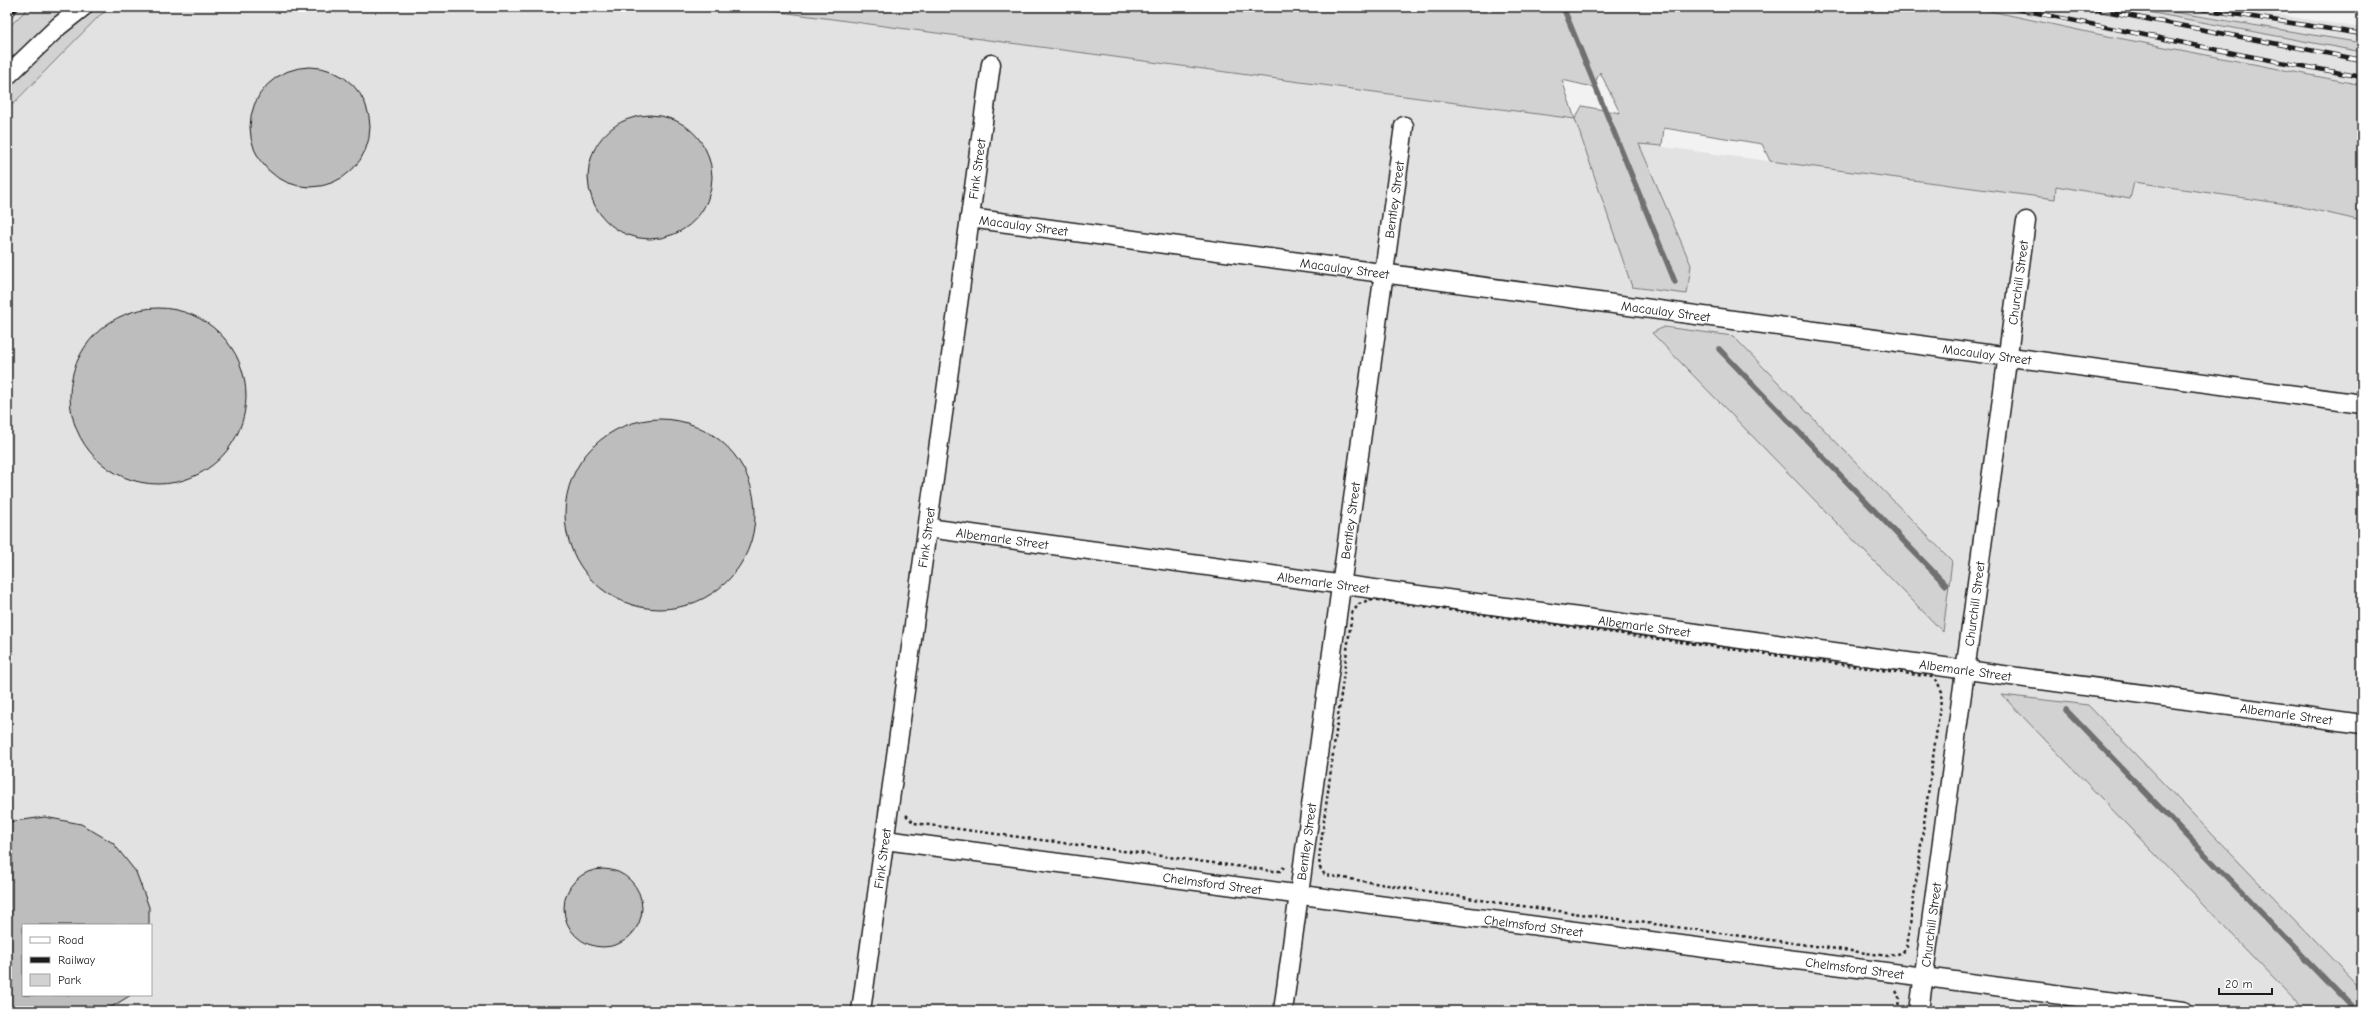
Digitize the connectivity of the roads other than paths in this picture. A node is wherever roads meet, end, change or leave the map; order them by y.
1 (83, 7) edge
2 (991, 64) dead end
3 (7, 76) edge
4 (1404, 126) dead end
5 (970, 218) junction
6 (2026, 221) dead end
7 (1384, 274) junction
8 (2008, 356) junction
9 (2362, 404) edge
10 (928, 528) junction
11 (1342, 584) junction
12 (1966, 670) junction
13 (2362, 724) edge
14 (892, 841) junction
15 (1299, 894) junction
16 (1924, 976) junction
17 (861, 1011) edge
18 (1283, 1011) edge
19 (1919, 1011) edge
20 (2183, 1011) edge

1 - 3 street
2 - 5 street, Fink Street
4 - 7 street, Bentley Street
5 - 7 street, Macaulay Street
5 - 10 street, Fink Street
6 - 8 street, Churchill Street
7 - 8 street, Macaulay Street
7 - 11 street, Bentley Street
8 - 9 street, Macaulay Street
8 - 12 street, Churchill Street
10 - 11 street, Albemarle Street
10 - 14 street, Fink Street
11 - 12 street, Albemarle Street
11 - 15 street, Bentley Street
12 - 13 street, Albemarle Street
12 - 16 street, Churchill Street
14 - 15 street, Chelmsford Street
14 - 17 street, Fink Street
15 - 16 street, Chelmsford Street
15 - 18 street, Bentley Street
16 - 19 street, Churchill Street
16 - 20 street, Chelmsford Street

